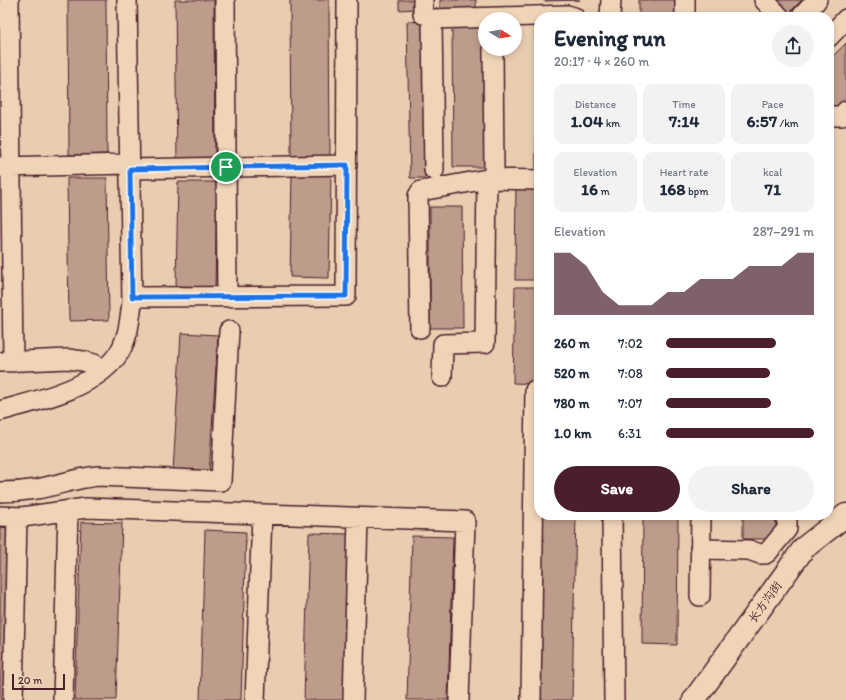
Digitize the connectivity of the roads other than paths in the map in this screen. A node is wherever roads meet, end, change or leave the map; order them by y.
1 (9, 0) edge
2 (127, 0) edge
3 (225, 0) edge
4 (347, 0) edge
5 (611, 0) edge
6 (685, 0) edge
7 (764, 0) edge
8 (817, 0) edge
9 (610, 12) edge
10 (685, 12) edge
11 (775, 12) edge
12 (806, 12) edge
13 (522, 16) edge
14 (534, 16) edge
15 (478, 18) edge
16 (846, 19) edge
17 (834, 32) edge
18 (493, 56) edge
19 (347, 165) junction
20 (130, 166) junction
21 (5, 167) edge
22 (226, 167) junction
23 (434, 170) dead end
24 (490, 175) junction
25 (534, 179) edge
26 (132, 297) junction
27 (227, 297) junction
28 (420, 328) dead end
29 (229, 331) dead end
30 (7, 362) edge
31 (103, 370) junction
32 (442, 377) dead end
33 (0, 411) edge
34 (534, 468) edge
35 (0, 492) edge
36 (68, 510) junction
37 (262, 514) junction
38 (846, 515) edge
39 (9, 517) edge
40 (358, 518) junction
41 (612, 520) edge
42 (701, 520) edge
43 (787, 520) edge
44 (700, 549) junction
45 (700, 596) dead end
46 (13, 700) edge
47 (63, 700) edge
48 (255, 700) edge
49 (353, 700) edge
50 (459, 700) edge
51 (531, 700) edge
52 (614, 700) edge
53 (694, 700) edge

1 - 21 street
2 - 20 street
3 - 22 street
4 - 19 street
5 - 9 street
6 - 10 street
7 - 11 street
8 - 12 street
13 - 14 street
15 - 23 street
16 - 17 street
18 - 24 street
19 - 22 street
19 - 27 street
20 - 21 street
20 - 22 street
20 - 26 street
21 - 30 street
22 - 27 street
24 - 25 street
24 - 28 street
24 - 32 street
26 - 27 street
26 - 31 street
29 - 35 street
30 - 31 street
31 - 33 street
34 - 51 street
36 - 37 street
36 - 39 street
36 - 47 street
37 - 40 street
37 - 48 street
38 - 53 street, 长方沟街
39 - 46 street
40 - 49 street
40 - 50 street
41 - 52 street
42 - 44 street
43 - 44 street
44 - 45 street

